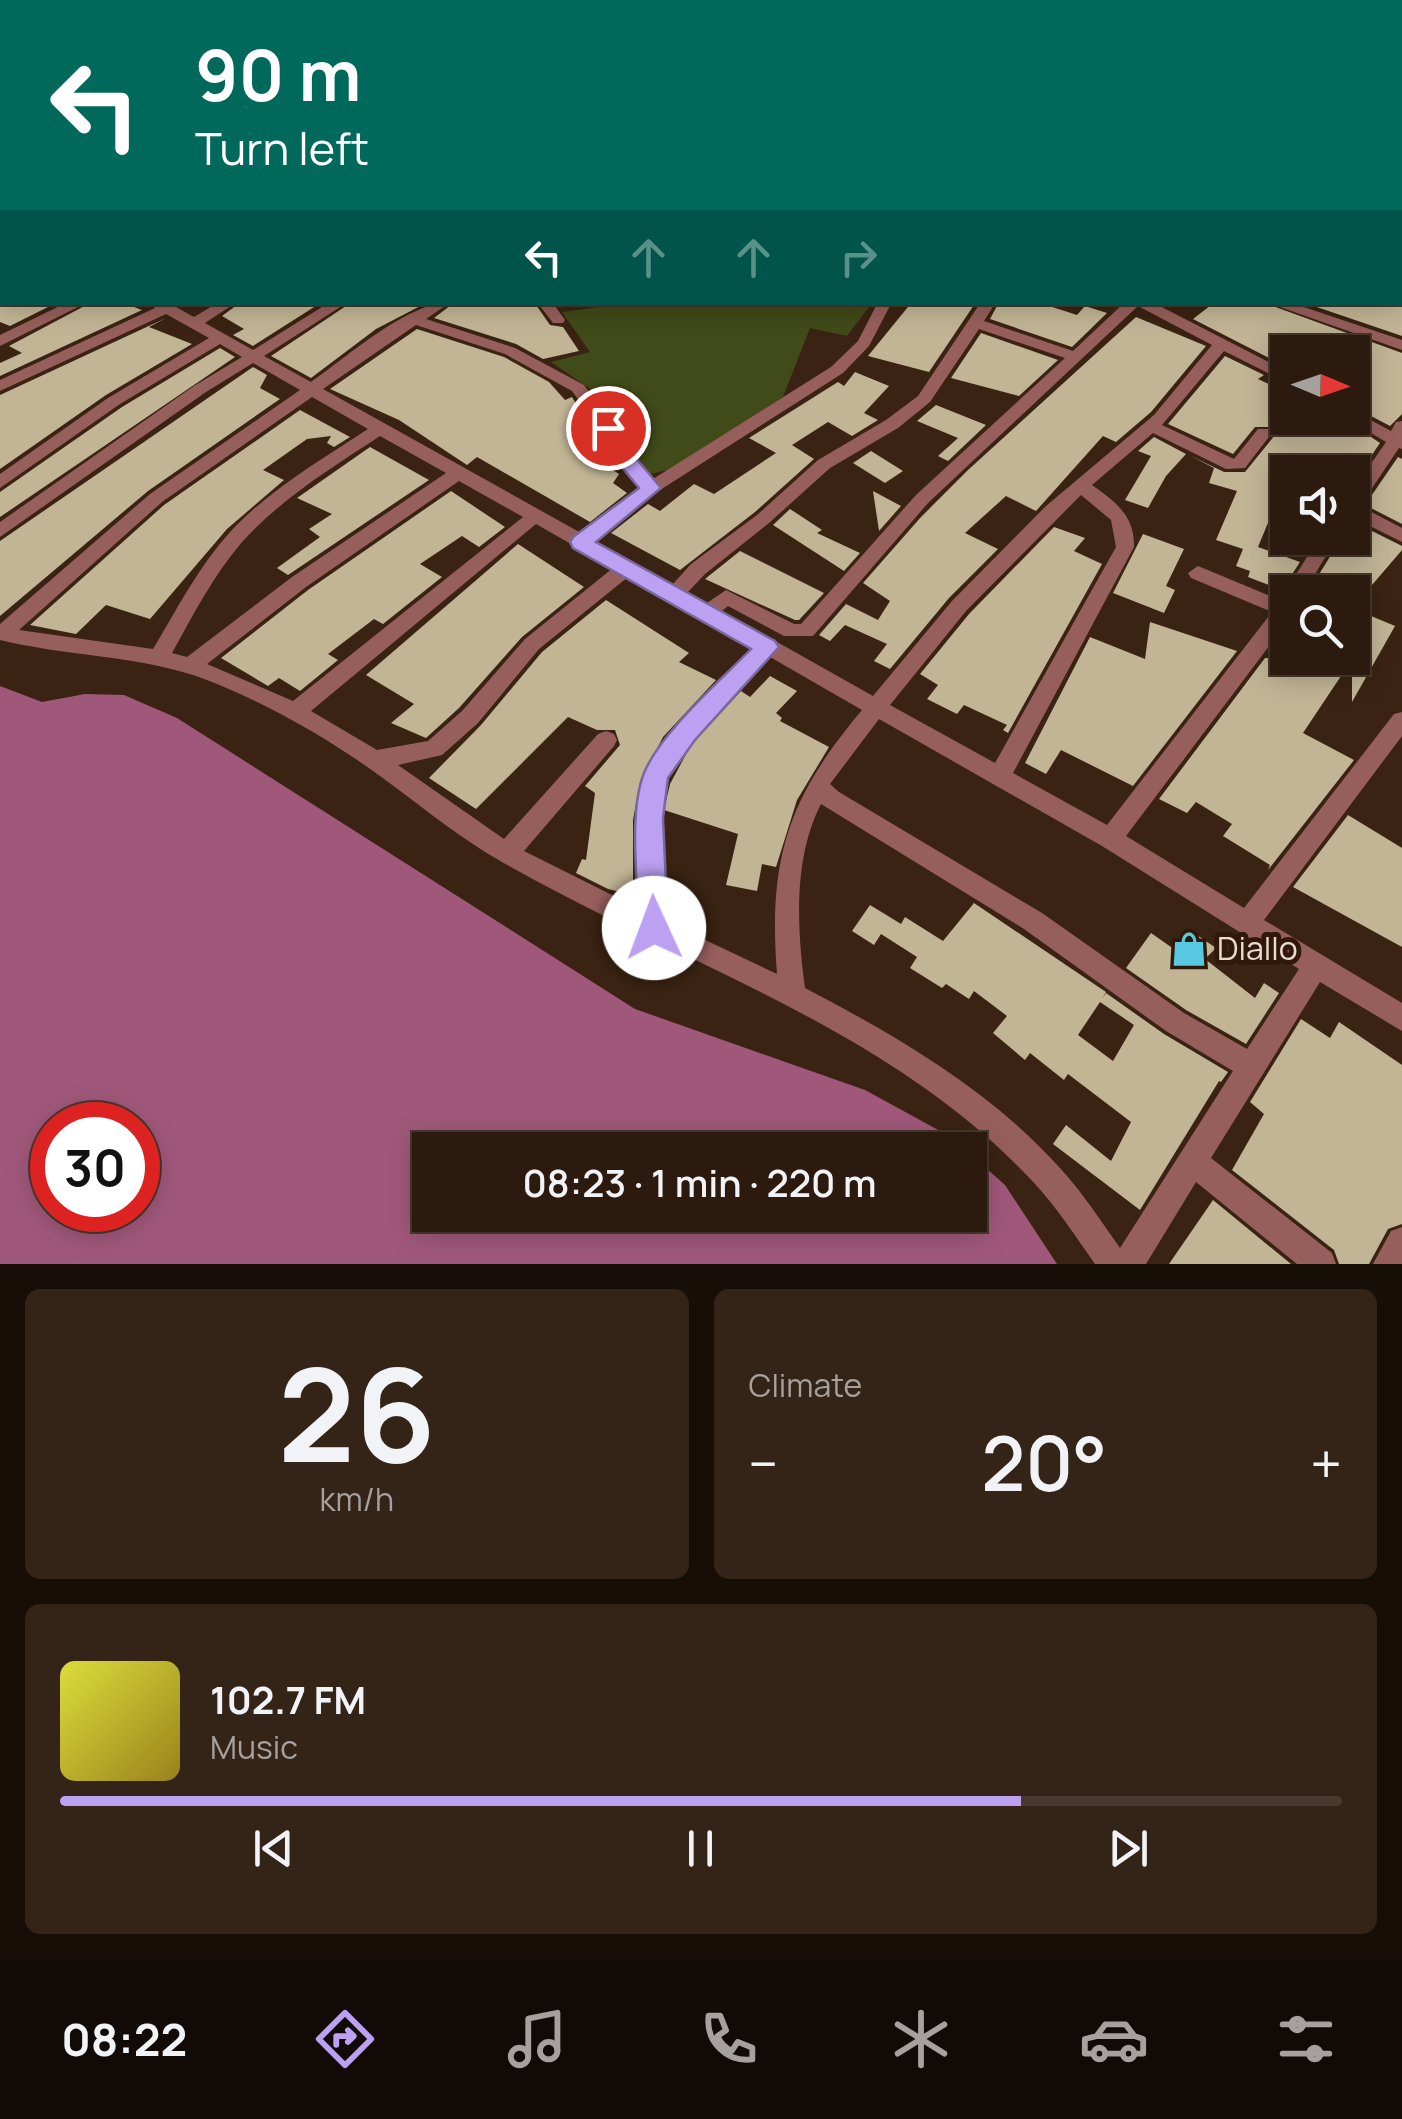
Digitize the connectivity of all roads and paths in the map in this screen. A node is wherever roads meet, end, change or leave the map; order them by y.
1 (74, 305) edge
2 (161, 305) edge
3 (225, 305) edge
4 (336, 305) edge
5 (546, 305) edge
6 (883, 305) edge
7 (987, 305) edge
8 (1134, 305) edge
9 (1143, 305) edge
10 (1284, 305) edge
11 (426, 308) edge
12 (558, 320) dead end
13 (195, 323) junction
14 (976, 323) junction
15 (220, 338) junction
16 (0, 341) edge
17 (1222, 342) junction
18 (1402, 344) edge
19 (252, 355) junction
20 (1074, 356) junction
21 (1270, 368) edge
22 (0, 386) edge
23 (312, 392) junction
24 (1370, 423) edge
25 (1150, 425) junction
26 (379, 428) junction
27 (1264, 433) dead end
28 (1400, 437) edge
29 (457, 474) junction
30 (1370, 480) edge
31 (0, 482) edge
32 (1080, 486) junction
33 (651, 488) junction
34 (535, 516) junction
35 (1370, 517) edge
36 (0, 531) edge
37 (1402, 536) edge
38 (581, 542) junction
39 (626, 568) junction
40 (1198, 573) dead end
41 (674, 595) junction
42 (1270, 597) edge
43 (707, 613) junction
44 (1270, 627) edge
45 (1, 633) edge
46 (767, 647) junction
47 (158, 659) junction
48 (190, 666) junction
49 (876, 708) junction
50 (296, 712) junction
51 (1402, 720) edge
52 (606, 740) dead end
53 (374, 760) junction
54 (999, 777) junction
55 (818, 790) junction
56 (1110, 839) junction
57 (507, 853) junction
58 (1246, 924) junction
59 (654, 928) junction
60 (1315, 966) junction
61 (792, 992) junction
62 (1402, 1018) edge
63 (1252, 1068) junction
64 (1191, 1160) junction
65 (1402, 1242) edge
66 (1114, 1264) edge
67 (1128, 1264) edge
68 (1321, 1264) edge
69 (1388, 1264) edge

1 - 16 street
2 - 13 street
2 - 22 street
3 - 13 street
4 - 19 street
5 - 12 street
6 - 33 street
7 - 14 street
8 - 20 street
9 - 17 street
10 - 18 street
11 - 23 street
11 - 33 street
13 - 15 street
14 - 20 street
14 - 41 street
15 - 19 street
15 - 31 street
17 - 21 street
17 - 25 street
19 - 23 street
19 - 36 street
20 - 43 street
23 - 26 street
23 - 45 street
24 - 28 street
25 - 27 street
25 - 32 street
26 - 29 street
26 - 47 street
28 - 30 street
29 - 34 street
29 - 48 street
32 - 49 street
32 - 54 street
33 - 38 street
34 - 38 street
34 - 50 street
35 - 37 street
38 - 39 street
39 - 41 street
39 - 53 street
40 - 42 street
41 - 43 street
43 - 46 street
44 - 56 street
45 - 47 street
46 - 49 street
46 - 59 street
47 - 48 street
48 - 50 street
49 - 54 street
49 - 55 street
50 - 53 street
51 - 58 street
52 - 57 street
53 - 57 street
54 - 56 street
55 - 61 street
55 - 63 street
56 - 58 street
57 - 59 street
58 - 60 street
59 - 61 street
60 - 62 street
60 - 63 street
61 - 66 street
63 - 64 street
64 - 67 street
64 - 68 street
65 - 69 street

